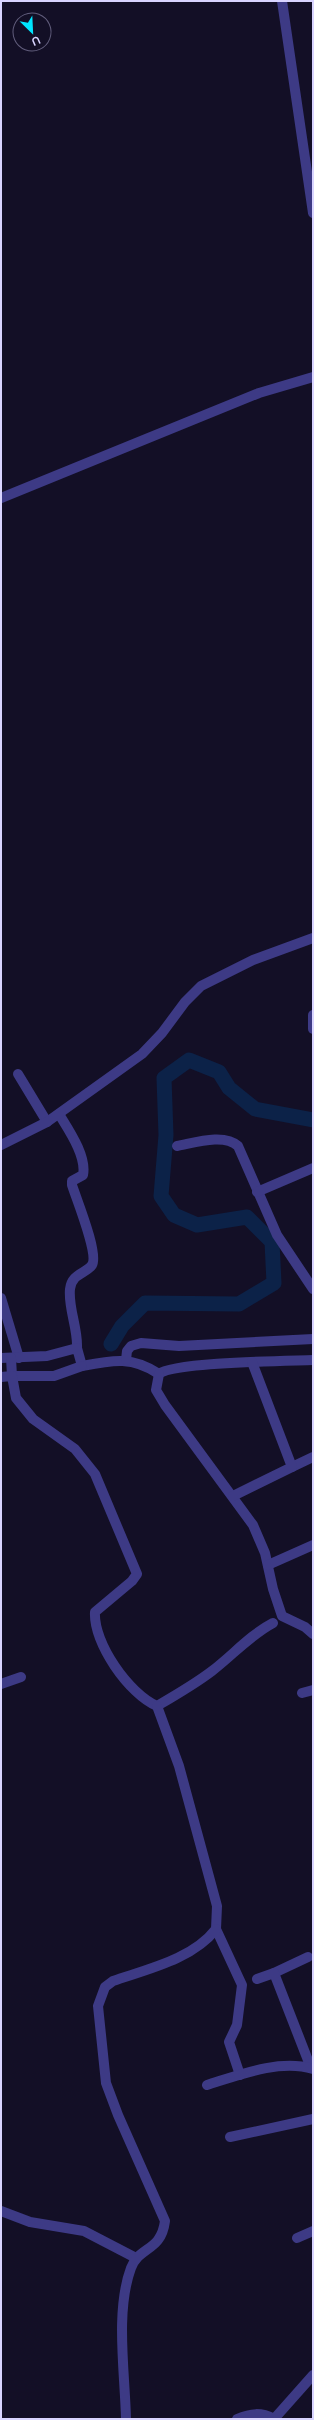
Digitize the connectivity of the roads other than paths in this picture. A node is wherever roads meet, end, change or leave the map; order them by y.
1 (282, 1) edge
2 (313, 213) edge
3 (313, 377) edge
4 (1, 498) edge
5 (313, 938) edge
6 (313, 1015) edge
7 (313, 1029) edge
8 (18, 1074) dead end
9 (59, 1114) junction
10 (45, 1120) junction
11 (1, 1145) edge
12 (177, 1146) dead end
13 (313, 1168) edge
14 (257, 1192) junction
15 (313, 1289) edge
16 (1, 1298) edge
17 (313, 1339) edge
18 (77, 1348) junction
19 (125, 1360) junction
20 (313, 1360) edge
21 (252, 1362) junction
22 (11, 1365) edge
23 (82, 1366) junction
24 (159, 1374) junction
25 (1, 1377) edge
26 (313, 1457) edge
27 (292, 1467) junction
28 (232, 1496) junction
29 (313, 1545) edge
30 (268, 1565) junction
31 (272, 1623) dead end
32 (310, 1628) edge
33 (21, 1677) dead end
34 (1, 1684) edge
35 (313, 1690) edge
36 (302, 1694) dead end
37 (157, 1706) junction
38 (216, 1929) junction
39 (308, 1957) dead end
40 (274, 1973) junction
41 (257, 1979) dead end
42 (312, 2069) edge
43 (240, 2075) junction
44 (207, 2085) dead end
45 (313, 2119) edge
46 (230, 2137) dead end
47 (1, 2211) edge
48 (313, 2231) edge
49 (297, 2238) dead end
50 (136, 2258) junction
51 (313, 2375) edge
52 (126, 2419) edge
53 (238, 2419) edge
54 (274, 2419) edge

1 - 2 street
3 - 4 street
5 - 9 street
6 - 7 street
8 - 10 street
9 - 10 street
9 - 18 street
10 - 11 street
12 - 14 street
13 - 14 street
14 - 15 street
16 - 22 street
17 - 19 street
18 - 22 street
18 - 23 street
19 - 23 street
19 - 24 street
20 - 21 street
21 - 24 street
21 - 27 street
22 - 23 street
22 - 25 street
22 - 37 street
24 - 28 street
26 - 27 street
27 - 28 street
28 - 30 street
29 - 30 street
30 - 32 street
31 - 37 street
33 - 34 street
35 - 36 street
37 - 38 street
38 - 43 street
38 - 50 street
39 - 40 street
40 - 41 street
40 - 42 street
42 - 43 street
43 - 44 street
45 - 46 street
47 - 50 street
48 - 49 street
50 - 52 street
51 - 54 street
53 - 54 street

